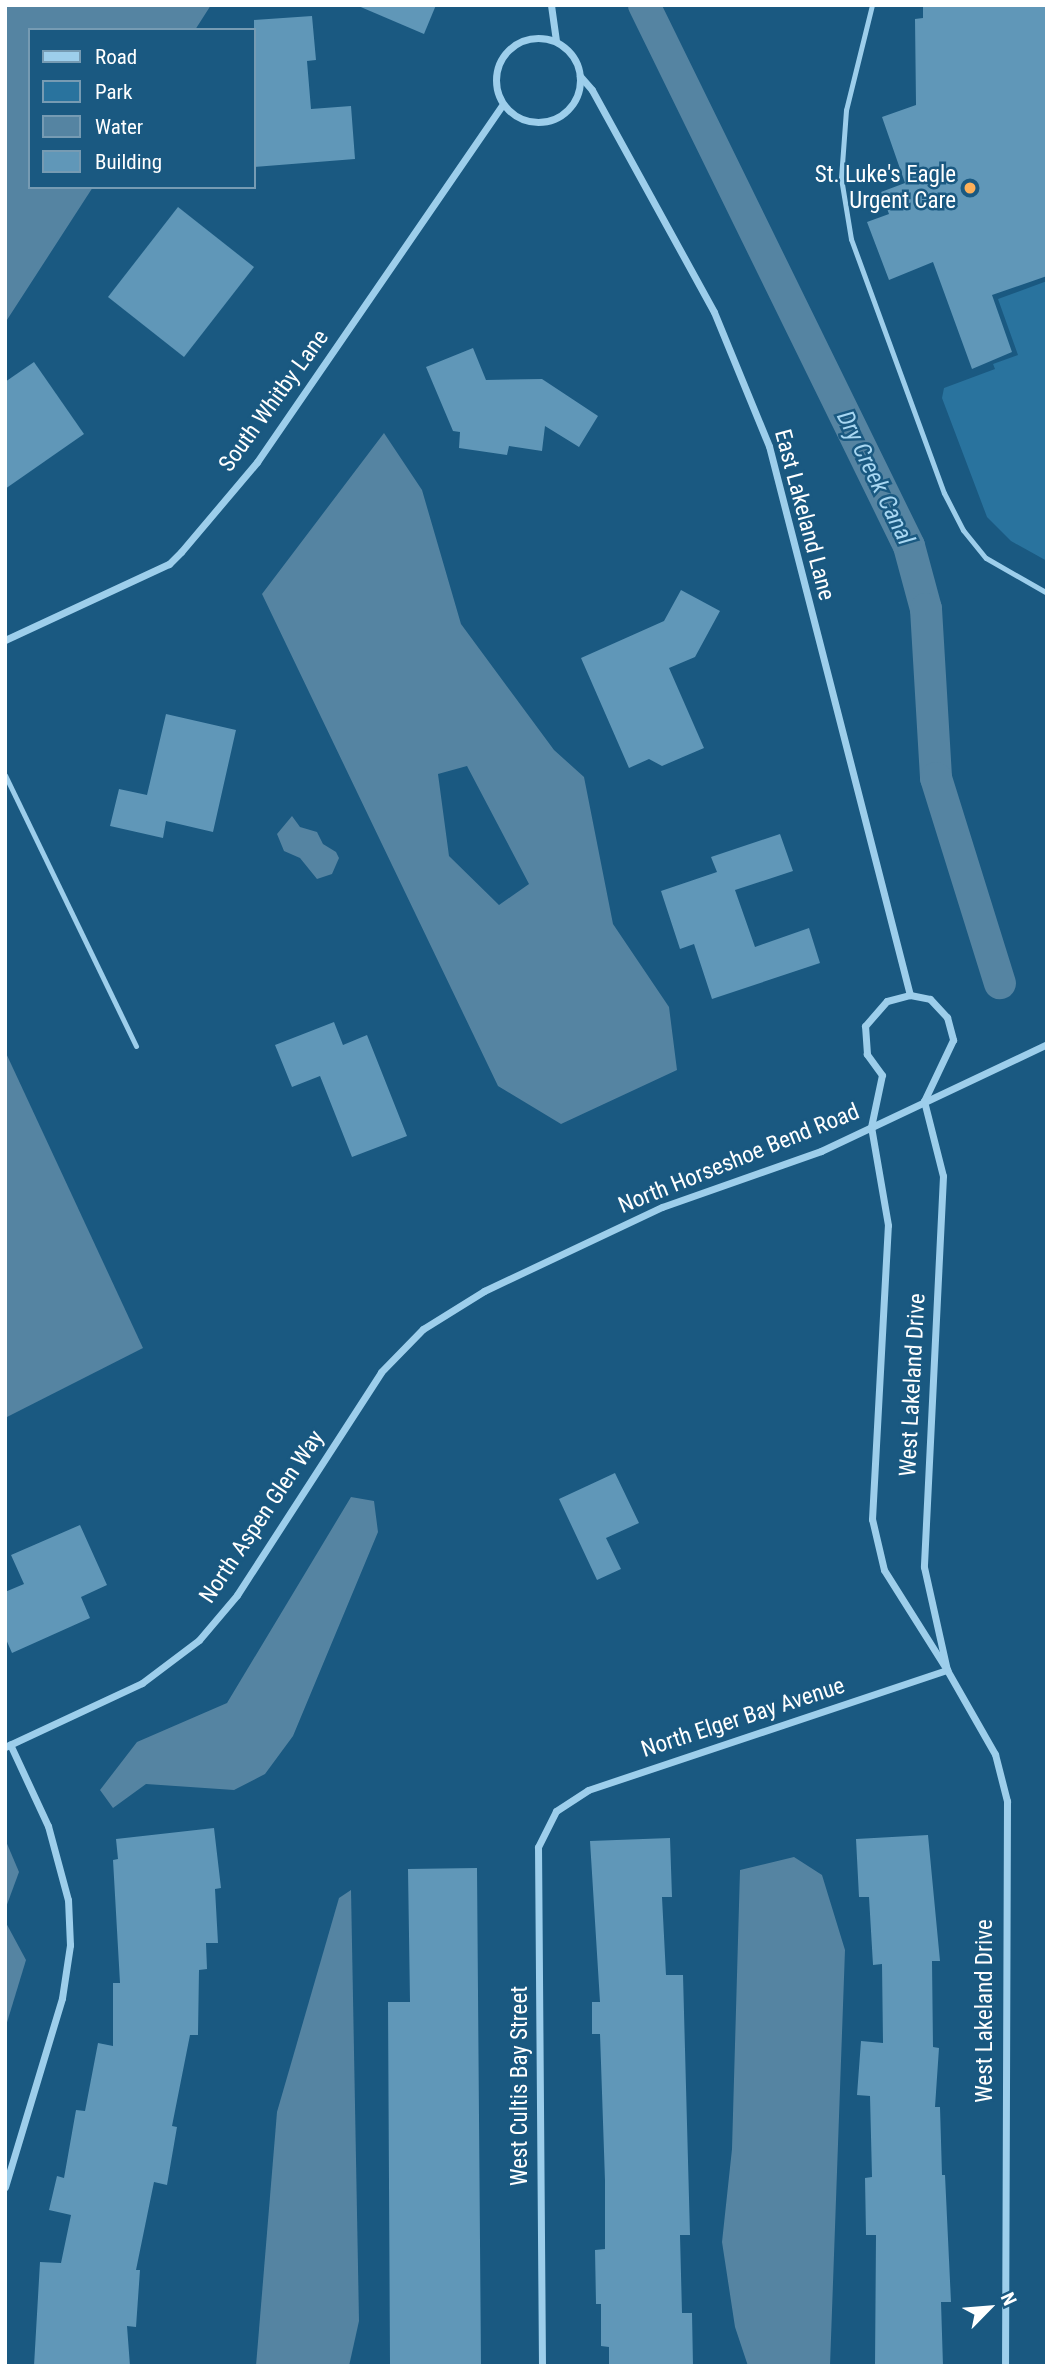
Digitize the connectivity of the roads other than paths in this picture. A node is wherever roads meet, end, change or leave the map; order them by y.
1 (551, 5) edge
2 (872, 5) edge
3 (556, 41) junction
4 (580, 76) junction
5 (503, 104) junction
6 (1047, 593) edge
7 (5, 640) edge
8 (5, 775) edge
9 (910, 995) junction
10 (1047, 1044) edge
11 (136, 1046) dead end
12 (924, 1101) junction
13 (871, 1127) junction
14 (484, 1291) joint
15 (947, 1671) junction
16 (8, 1746) edge
17 (556, 1811) joint
18 (5, 2187) edge
19 (541, 2366) edge
20 (1005, 2366) edge

1 - 3 street
2 - 6 lane
3 - 4 street
3 - 5 street
4 - 5 street
4 - 9 street, East Lakeland Lane
5 - 7 street, South Whitby Lane
8 - 11 lane
9 - 12 street
9 - 13 street
10 - 12 street, North Horseshoe Bend Road
12 - 13 street, North Horseshoe Bend Road
12 - 15 street, West Lakeland Drive
13 - 14 street, North Horseshoe Bend Road
13 - 15 street, West Lakeland Drive
14 - 16 street, North Aspen Glen Way
15 - 17 street, North Elger Bay Avenue
15 - 20 street, West Lakeland Drive
16 - 18 street
17 - 19 street, West Cultis Bay Street

